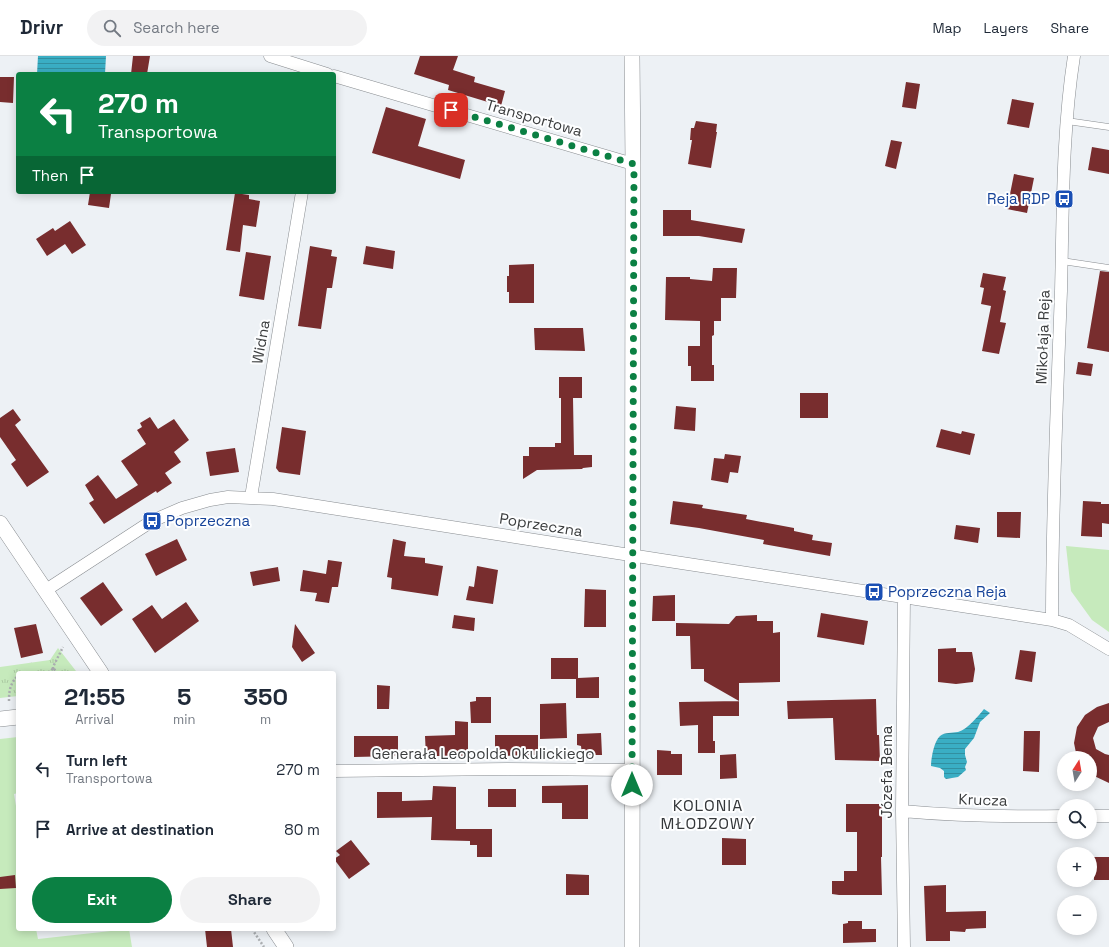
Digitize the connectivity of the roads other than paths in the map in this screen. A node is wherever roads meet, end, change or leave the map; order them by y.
1 (270, 56) edge
2 (632, 56) edge
3 (1074, 56) edge
4 (320, 72) edge
5 (336, 77) edge
6 (1067, 121) junction
7 (1109, 127) edge
8 (634, 164) junction
9 (302, 194) edge
10 (1062, 261) junction
11 (1109, 268) edge
12 (251, 497) junction
13 (0, 523) edge
14 (633, 556) junction
15 (46, 590) junction
16 (904, 597) junction
17 (1052, 620) junction
18 (1109, 649) edge
19 (100, 671) edge
20 (16, 717) edge
21 (0, 719) edge
22 (632, 770) junction
23 (336, 771) edge
24 (902, 811) junction
25 (1057, 816) edge
26 (1097, 816) edge
27 (1109, 816) edge
28 (275, 931) edge
29 (286, 947) edge
30 (632, 947) edge
31 (904, 947) edge

1 - 4 street
2 - 8 street
3 - 6 street, Mikołaja Reja
5 - 8 street, Transportowa
6 - 7 lane
6 - 10 street, Mikołaja Reja
8 - 14 street
9 - 12 street, Widna
10 - 11 lane
10 - 17 street, Mikołaja Reja
12 - 14 street, Poprzeczna
12 - 15 street, Poprzeczna
13 - 15 street
14 - 16 street, Poprzeczna
14 - 22 street
15 - 19 street
16 - 17 street, Poprzeczna
16 - 24 street, Józefa Bema
17 - 18 street, Poprzeczna
20 - 21 street
22 - 23 street, Generała Leopolda Okulickiego
22 - 30 street
24 - 25 street, Krucza
24 - 31 street, Józefa Bema
26 - 27 street
28 - 29 street

